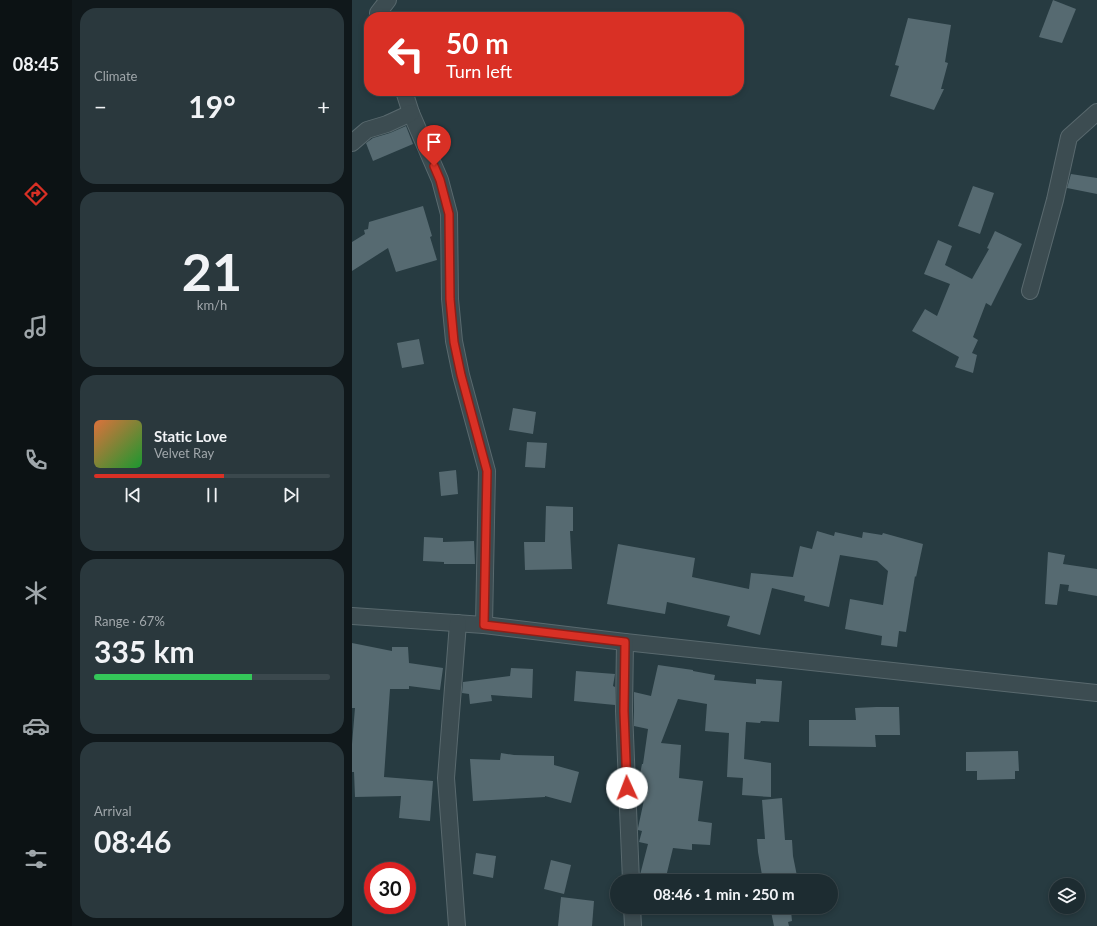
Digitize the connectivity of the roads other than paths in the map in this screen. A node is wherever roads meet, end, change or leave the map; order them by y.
1 (388, 0) edge
2 (376, 10) edge
3 (405, 96) edge
4 (1097, 112) edge
5 (410, 113) junction
6 (352, 142) edge
7 (1030, 291) dead end
8 (352, 616) edge
9 (458, 623) junction
10 (484, 625) junction
11 (625, 642) junction
12 (1097, 693) edge
13 (631, 874) edge
14 (632, 914) edge
15 (457, 926) edge
16 (633, 926) edge

1 - 2 street
3 - 5 street
4 - 7 street
5 - 6 street
5 - 10 street
8 - 9 street
9 - 10 street
9 - 15 street
10 - 11 street
11 - 12 street
11 - 13 street
14 - 16 street

